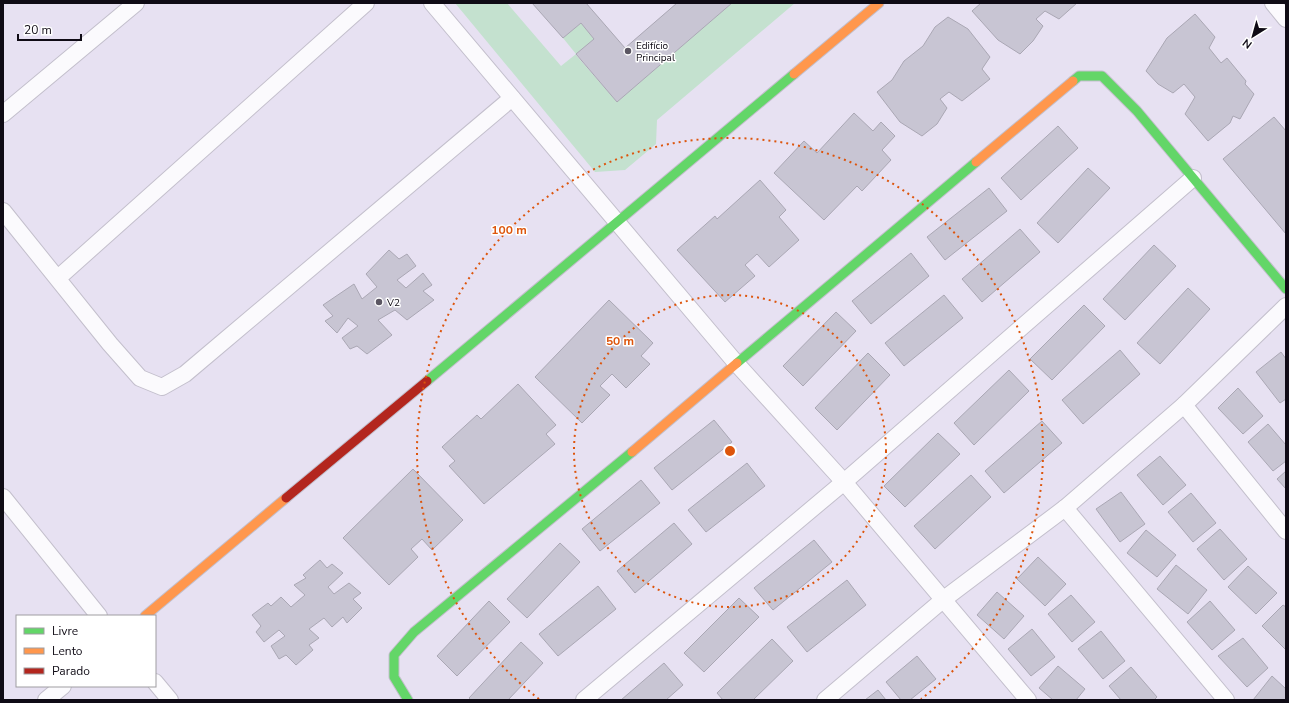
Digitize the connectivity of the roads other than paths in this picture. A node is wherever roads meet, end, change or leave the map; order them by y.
1 (136, 3) edge
2 (366, 3) edge
3 (432, 3) edge
4 (879, 3) edge
5 (1272, 3) edge
6 (1286, 19) edge
7 (512, 98) junction
8 (3, 114) edge
9 (1193, 178) junction
10 (3, 211) edge
11 (616, 221) junction
12 (58, 278) junction
13 (1286, 289) edge
14 (1286, 306) edge
15 (736, 363) junction
16 (1184, 406) junction
17 (844, 482) junction
18 (3, 497) edge
19 (1065, 508) junction
20 (1286, 531) edge
21 (944, 599) junction
22 (98, 615) edge
23 (146, 615) edge
24 (156, 683) edge
25 (62, 687) edge
26 (46, 700) edge
27 (170, 700) edge
28 (408, 700) edge
29 (584, 700) edge
30 (825, 700) edge
31 (1028, 700) edge
32 (1226, 700) edge

1 - 8 street
2 - 12 street
3 - 7 street
4 - 11 street
5 - 6 street
7 - 11 street
7 - 12 street
9 - 13 street
9 - 15 street
9 - 17 street
10 - 12 street
11 - 15 street
11 - 23 street
14 - 16 street
15 - 17 street
15 - 28 street
16 - 19 street
16 - 20 street
17 - 21 street
17 - 29 street
18 - 22 street
19 - 21 street
19 - 32 street
21 - 30 street
21 - 31 street
24 - 27 street
25 - 26 street

